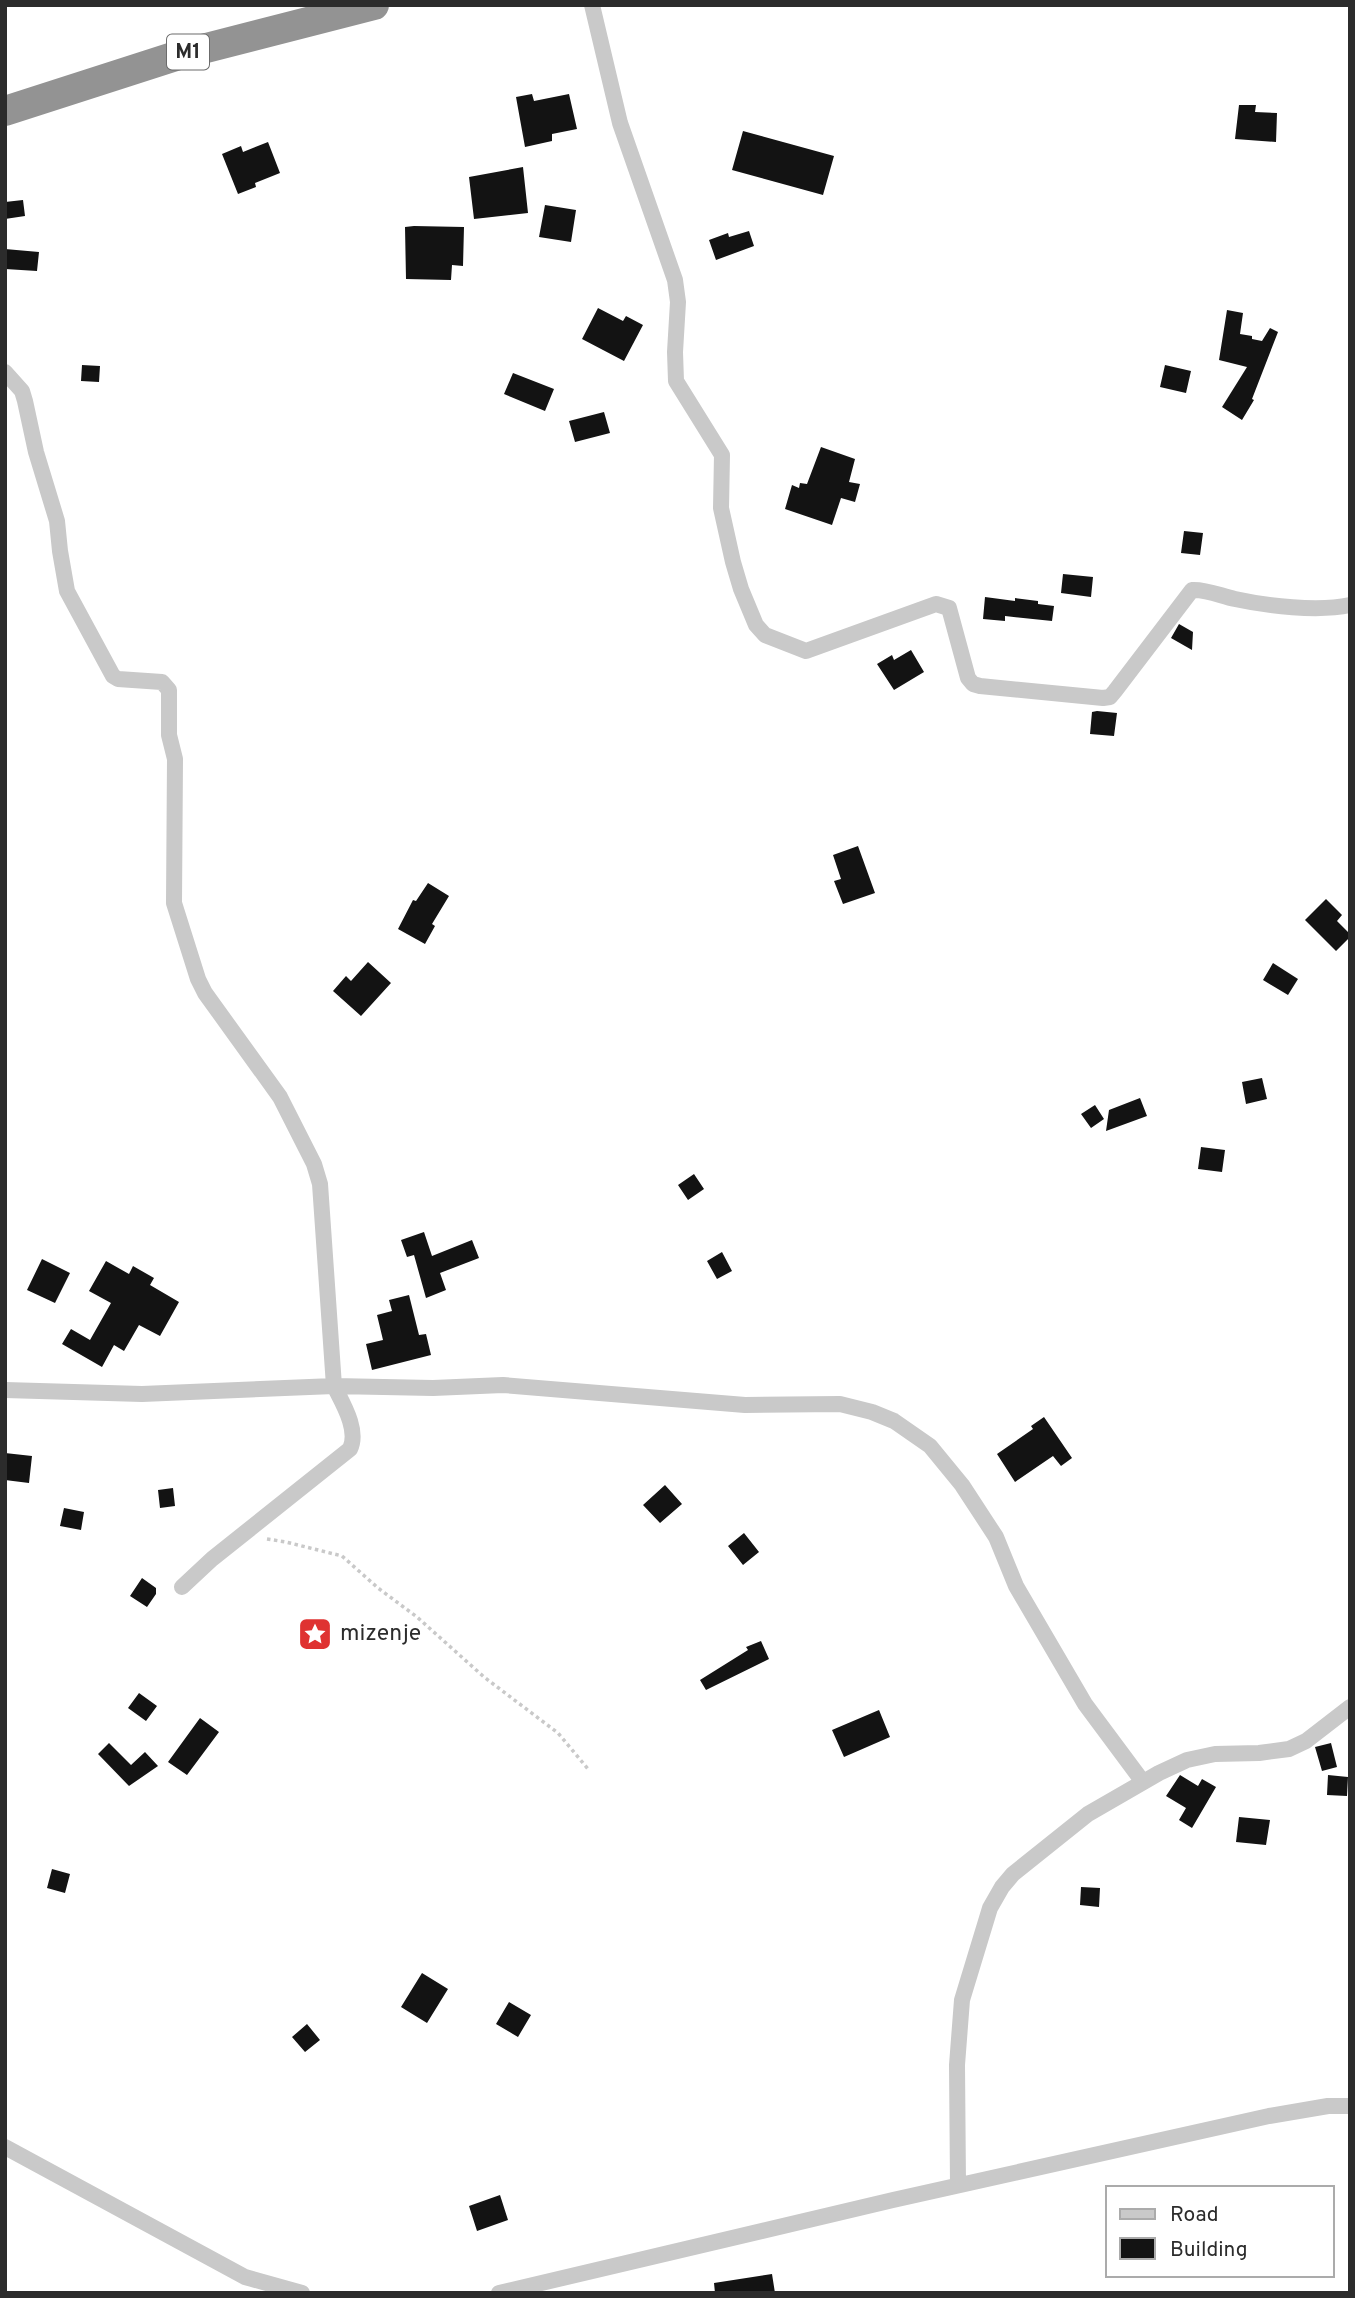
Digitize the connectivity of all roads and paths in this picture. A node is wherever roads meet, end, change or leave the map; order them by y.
1 (374, 5) edge
2 (592, 5) edge
3 (5, 111) edge
4 (5, 372) edge
5 (1350, 605) edge
6 (334, 1386) junction
7 (5, 1390) edge
8 (242, 1536) junction
9 (182, 1587) dead end
10 (1350, 1707) edge
11 (589, 1769) dead end
12 (1143, 1782) junction
13 (1350, 2106) edge
14 (5, 2147) edge
15 (958, 2186) junction
16 (303, 2293) edge
17 (499, 2293) edge

1 - 3 highway, M1
2 - 5 street
4 - 6 street
6 - 7 street
6 - 8 street
6 - 12 street
8 - 9 street
8 - 11 path
10 - 12 street
12 - 15 street
13 - 15 street
14 - 16 street
15 - 17 street

